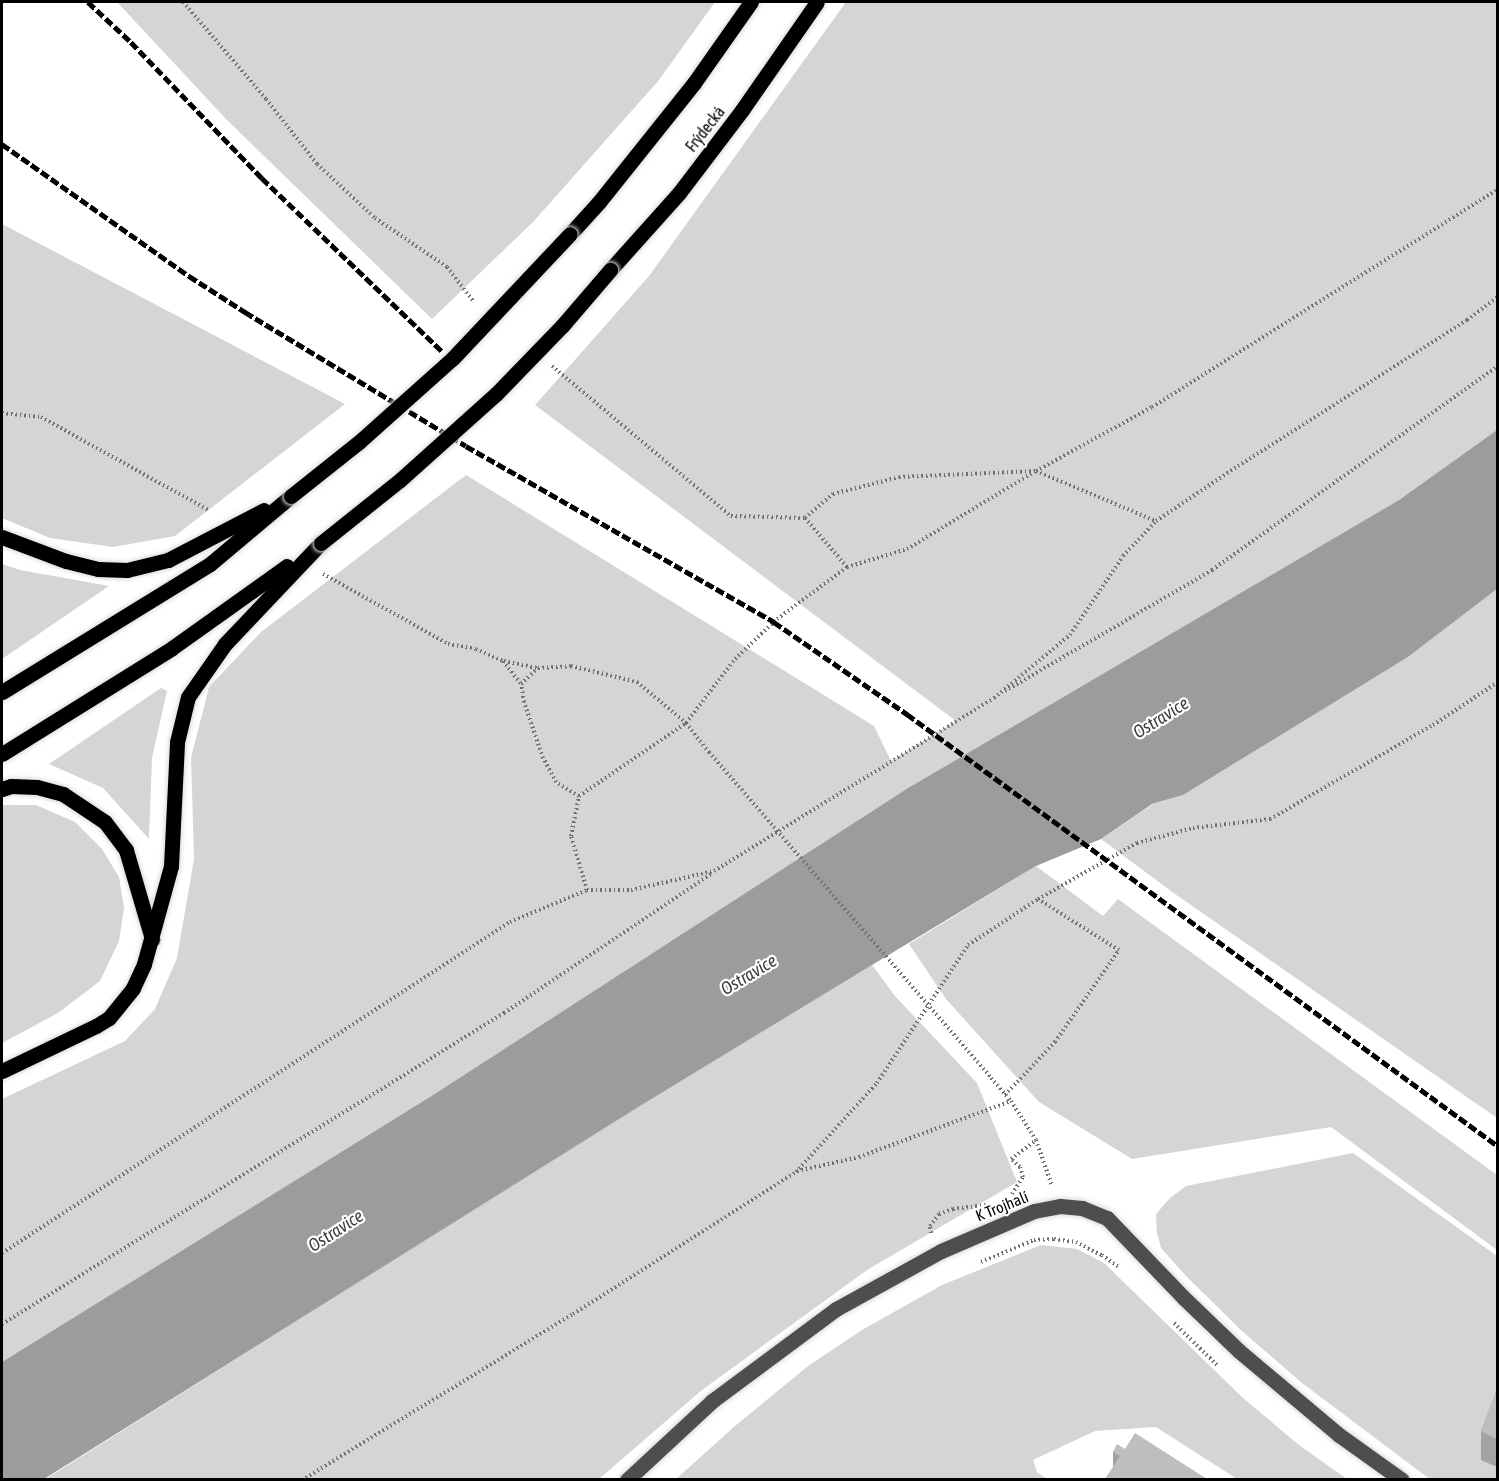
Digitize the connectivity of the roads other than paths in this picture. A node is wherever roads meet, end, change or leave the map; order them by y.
1 (751, 2) edge
2 (817, 2) edge
3 (268, 512) junction
4 (2, 537) edge
5 (303, 559) junction
6 (2, 692) edge
7 (2, 753) edge
8 (2, 789) edge
9 (152, 939) junction
10 (2, 1071) edge
11 (627, 1479) edge
12 (1402, 1479) edge

1 - 3 main road, bridge
2 - 5 main road, Frýdecká, bridge
3 - 4 main road
3 - 6 main road
5 - 7 main road
5 - 9 main road
8 - 9 main road
9 - 10 main road
11 - 12 street, K Trojhalí

